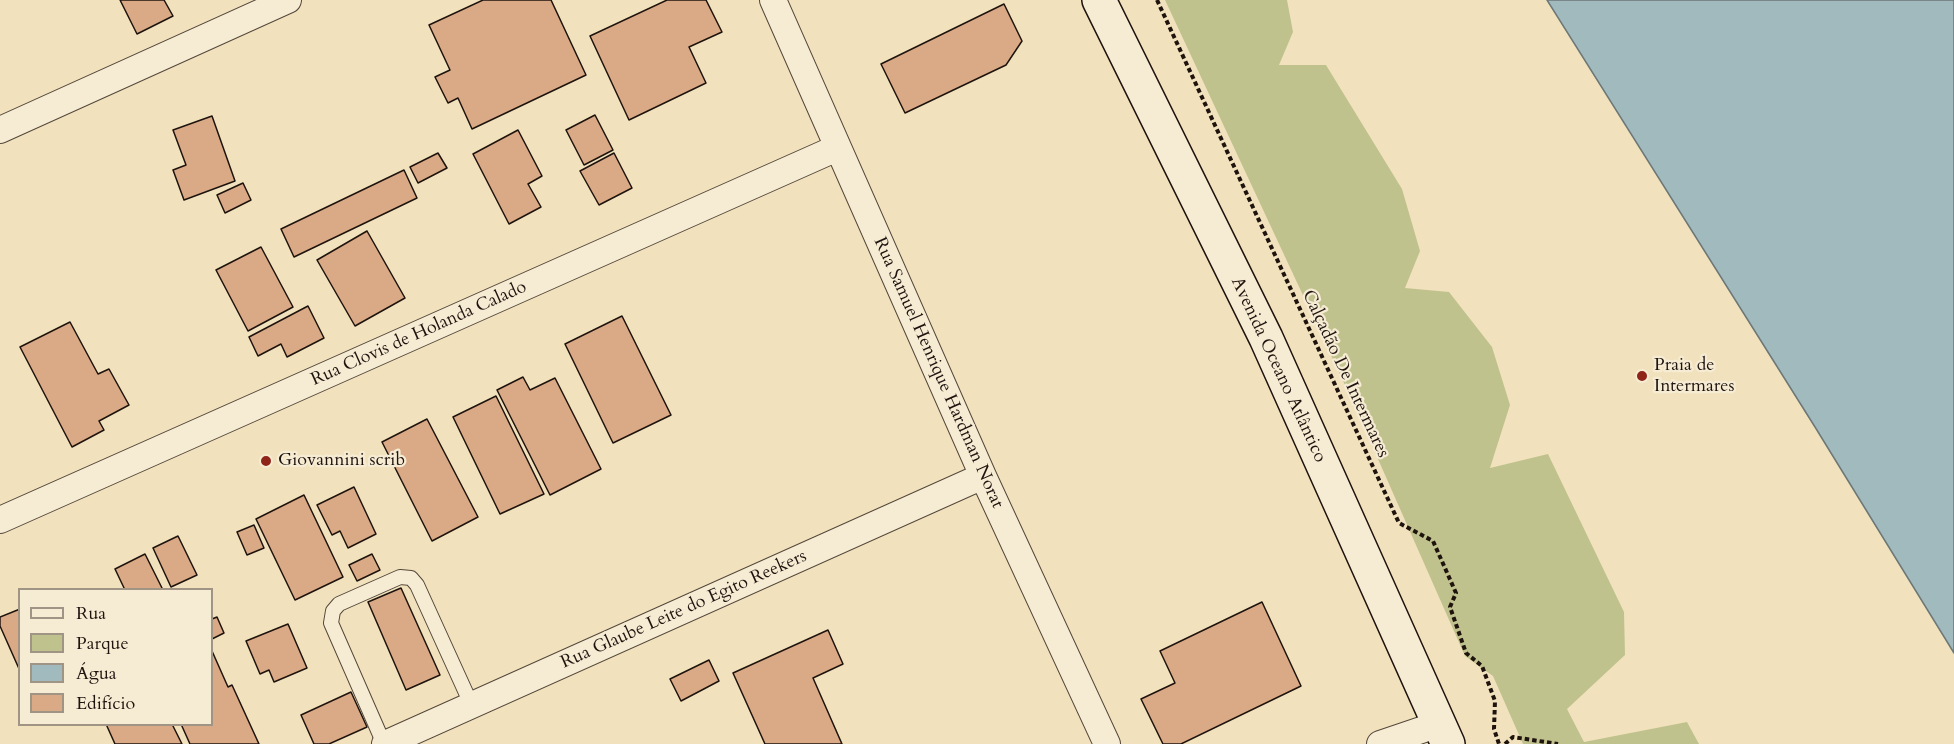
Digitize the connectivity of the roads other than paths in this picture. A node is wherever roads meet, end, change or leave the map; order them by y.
1 (288, 0) edge
2 (773, 0) edge
3 (1099, 0) edge
4 (0, 130) edge
5 (837, 148) junction
6 (983, 476) junction
7 (0, 520) edge
8 (472, 706) junction
9 (1443, 734) edge
10 (385, 744) edge
11 (1107, 744) edge
12 (1380, 744) edge

1 - 4 street
2 - 5 street, Rua Samuel Henrique Hardman Norat
3 - 9 main road, Avenida Oceano Atlântico
5 - 6 street, Rua Samuel Henrique Hardman Norat
5 - 7 street, Rua Clovis de Holanda Calado
6 - 8 street, Rua Glaube Leite do Egito Reekers
6 - 11 street, Rua Samuel Henrique Hardman Norat
8 - 10 street, Rua Glaube Leite do Egito Reekers
8 - 10 lane
9 - 12 street

